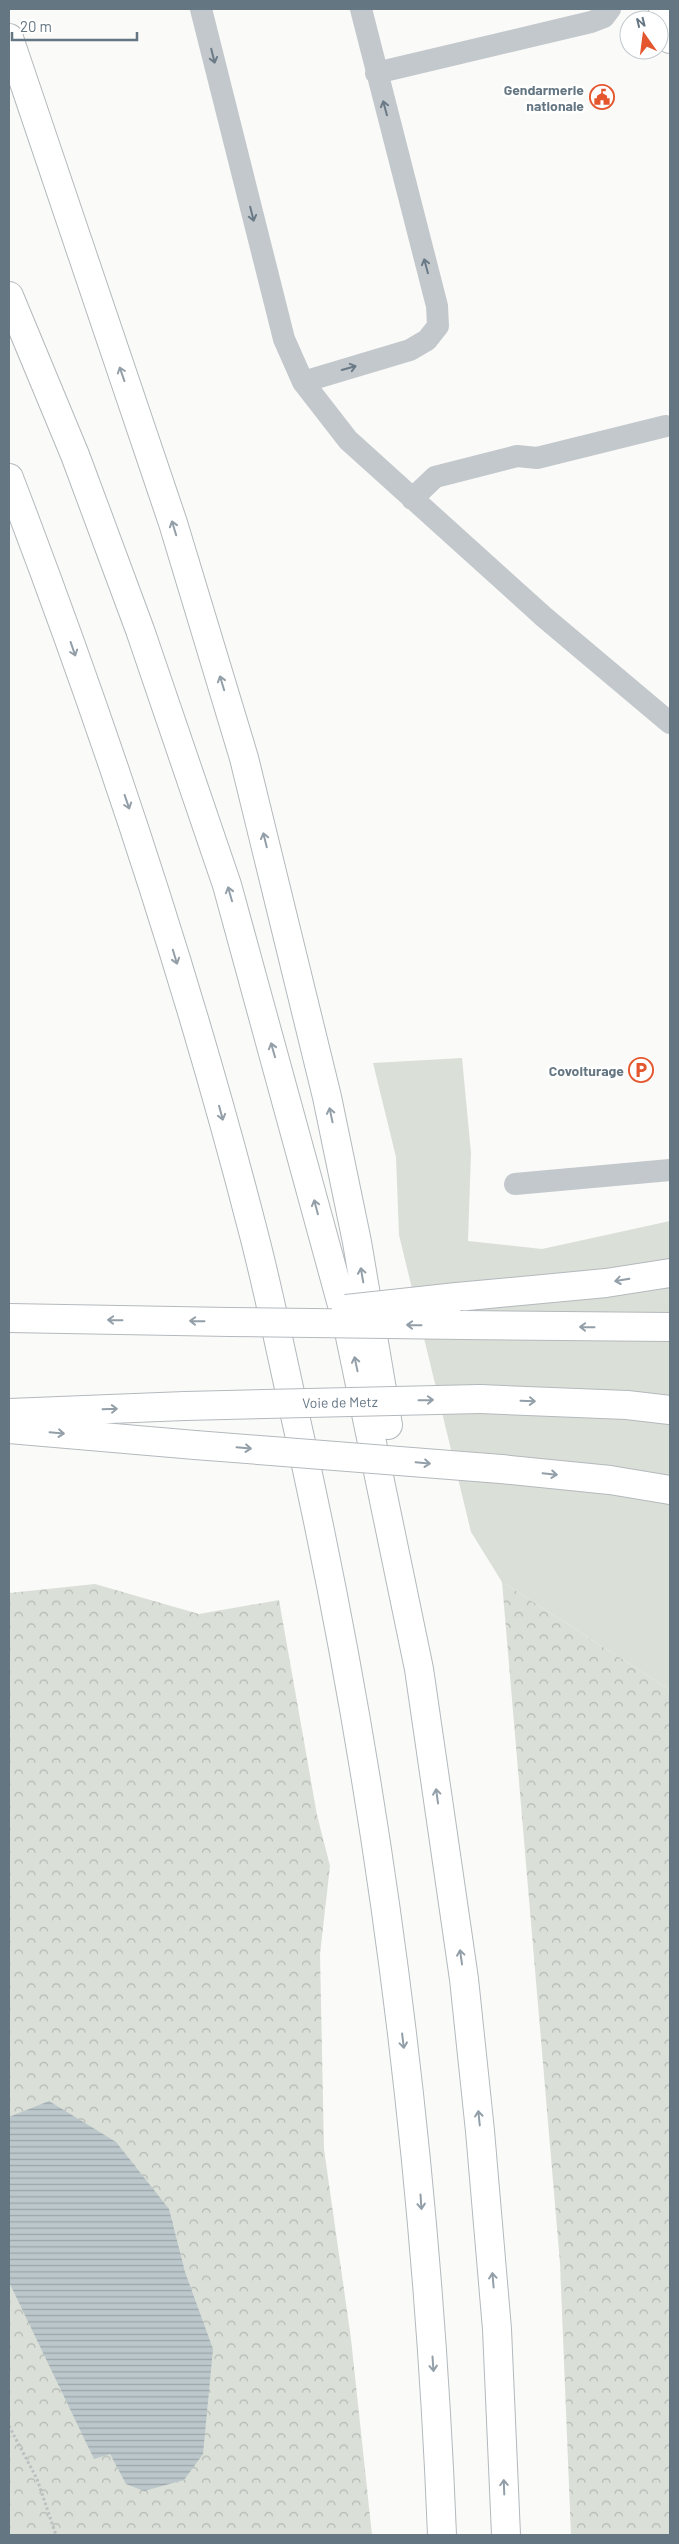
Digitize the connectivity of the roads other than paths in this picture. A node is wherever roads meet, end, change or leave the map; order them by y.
1 (201, 9) edge
2 (361, 9) edge
3 (610, 9) edge
4 (663, 9) edge
5 (9, 38) edge
6 (670, 39) edge
7 (376, 74) junction
8 (9, 296) edge
9 (302, 382) junction
10 (666, 426) dead end
11 (9, 478) edge
12 (412, 499) junction
13 (9, 514) edge
14 (57, 603) junction
15 (667, 712) edge
16 (670, 1170) edge
17 (515, 1184) dead end
18 (670, 1273) edge
19 (9, 1318) edge
20 (230, 1322) junction
21 (670, 1328) edge
22 (627, 1405) junction
23 (670, 1405) edge
24 (670, 1410) edge
25 (9, 1413) edge
26 (9, 1429) edge
27 (670, 1490) edge
28 (419, 1669) junction
29 (442, 2535) edge
30 (506, 2535) edge

1 -> 9 lane
2 - 7 lane
3 - 7 lane
4 - 6 highway
28 -> 5 highway
9 -> 7 lane
28 -> 8 highway
9 - 12 lane
10 - 12 lane
11 - 14 highway
12 - 15 lane
13 - 14 highway
14 -> 29 highway
16 - 17 lane
18 -> 20 highway, bridge
20 -> 19 highway
21 -> 20 highway, bridge
22 - 23 highway
22 - 24 highway, Voie de Metz
25 -> 22 highway, Voie de Metz, bridge
26 -> 27 highway, bridge
30 -> 28 highway

